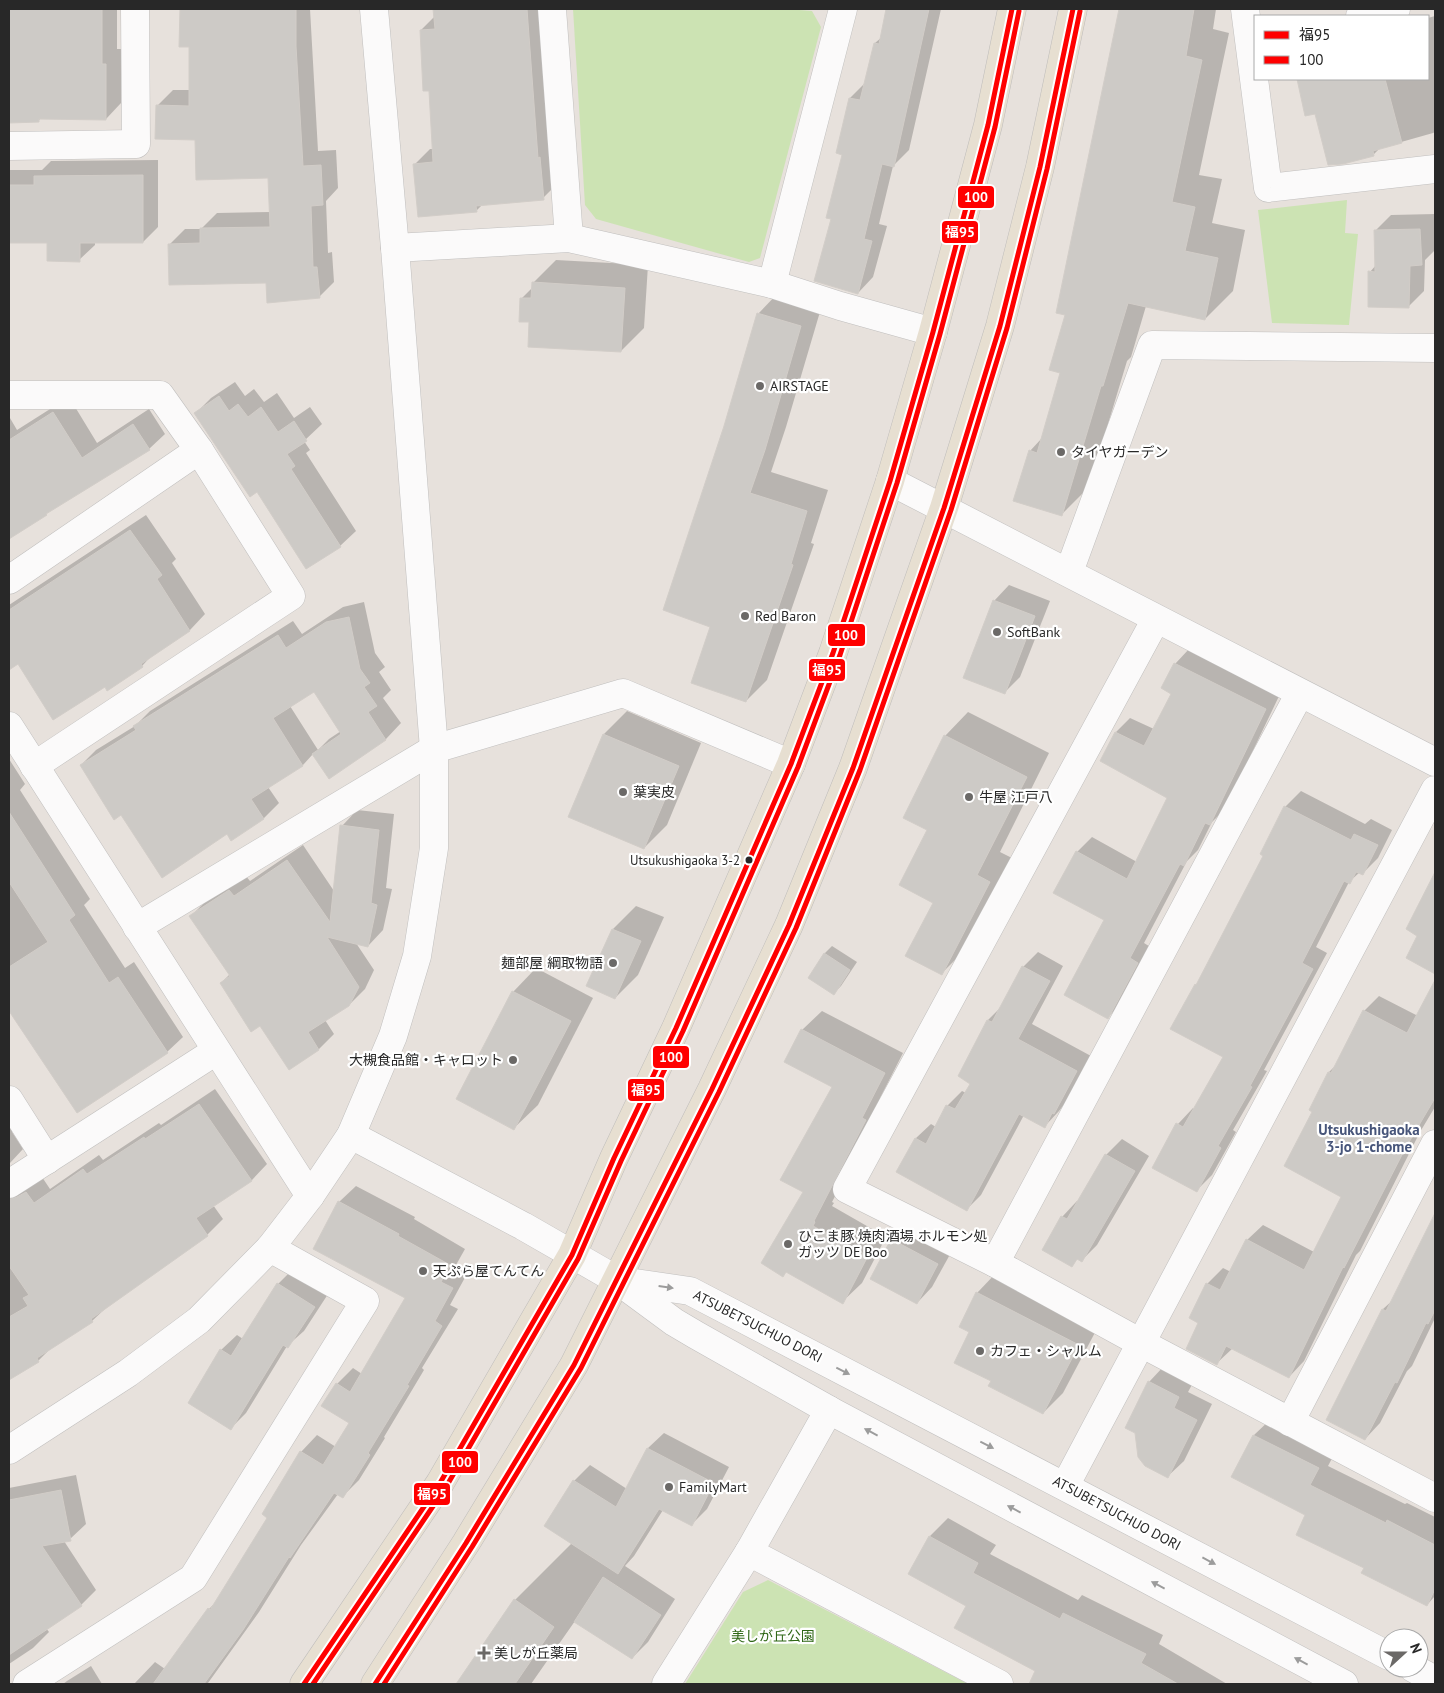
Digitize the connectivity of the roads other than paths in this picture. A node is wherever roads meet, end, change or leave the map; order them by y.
1 (135, 9) edge
2 (374, 9) edge
3 (552, 9) edge
4 (843, 9) edge
5 (1012, 9) edge
6 (1073, 9) edge
7 (1245, 9) edge
8 (1396, 9) edge
9 (1365, 15) edge
10 (1252, 39) edge
11 (1254, 58) edge
12 (1256, 80) edge
13 (9, 146) edge
14 (1435, 169) edge
15 (569, 238) junction
16 (395, 248) junction
17 (772, 284) junction
18 (933, 332) junction
19 (1435, 348) edge
20 (9, 395) edge
21 (198, 450) junction
22 (890, 481) junction
23 (944, 508) junction
24 (1069, 572) junction
25 (9, 580) edge
26 (1156, 620) junction
27 (1300, 693) junction
28 (9, 726) edge
29 (434, 749) junction
30 (1435, 762) edge
31 (791, 764) junction
32 (34, 766) junction
33 (1435, 790) edge
34 (137, 927) junction
35 (216, 1050) junction
36 (9, 1100) edge
37 (351, 1135) junction
38 (1435, 1144) edge
39 (47, 1160) junction
40 (9, 1184) edge
41 (310, 1196) junction
42 (270, 1248) junction
43 (572, 1255) junction
44 (995, 1263) junction
45 (617, 1280) junction
46 (1141, 1343) junction
47 (829, 1410) junction
48 (1290, 1422) junction
49 (9, 1450) edge
50 (1064, 1486) junction
51 (1435, 1497) edge
52 (749, 1552) junction
53 (1379, 1651) edge
54 (27, 1684) edge
55 (304, 1684) edge
56 (375, 1684) edge
57 (666, 1684) edge
58 (999, 1684) edge
59 (1344, 1684) edge

1 - 13 street
2 - 16 street
3 - 15 street
4 - 17 street
5 - 18 main road
6 - 23 main road
7 - 10 street
8 - 9 street
10 - 11 street
12 - 14 street
15 - 16 street
15 - 17 street
16 - 29 street
17 - 18 street
18 - 22 main road
19 - 24 street
20 - 21 street
21 - 25 street
21 - 32 street
22 - 23 street
22 - 31 main road
23 - 24 street
23 - 45 main road
24 - 26 street
26 - 27 street
26 - 44 street
27 - 30 street
27 - 44 street
28 - 32 street
29 - 31 street
29 - 34 street
29 - 37 street
31 - 43 main road
32 - 34 street
33 - 46 street
34 - 35 street
35 - 39 street
35 - 41 street
36 - 39 street
37 - 41 street
37 - 43 street
38 - 48 street
39 - 40 street
41 - 42 street
42 - 49 street
42 - 54 street
43 - 45 street
43 - 55 main road
44 - 46 street
45 - 47 street
45 -> 50 street, ATSUBETSUCHUO DORI
45 - 56 main road
46 - 48 street
46 - 50 street
47 - 52 street
59 -> 47 street
48 - 51 street
50 -> 53 street, ATSUBETSUCHUO DORI
52 - 57 street
52 - 58 street

